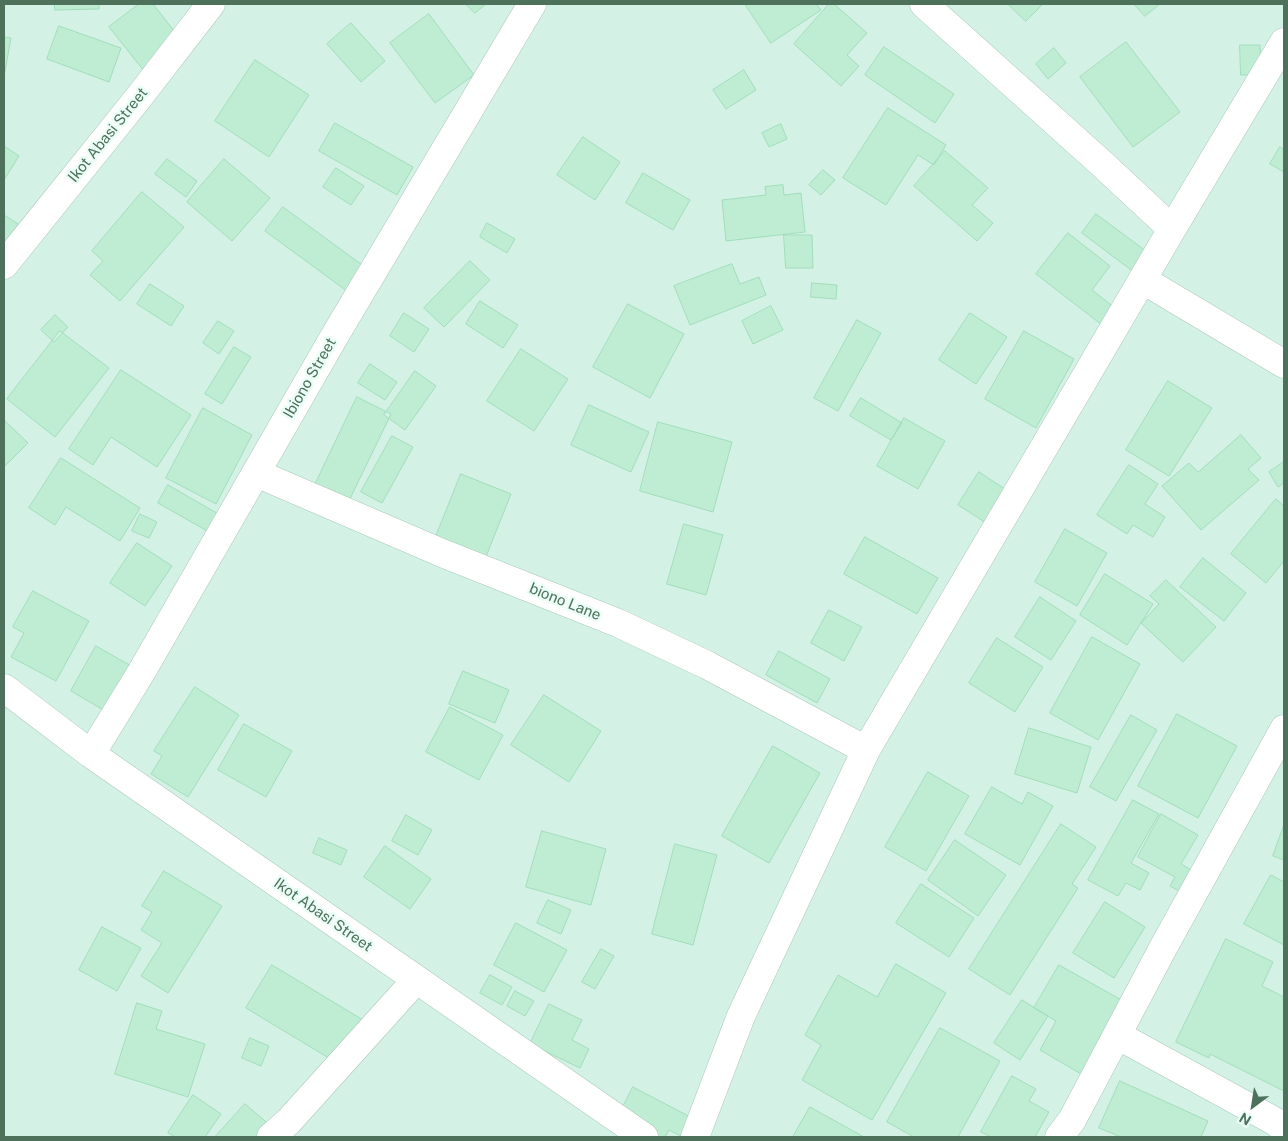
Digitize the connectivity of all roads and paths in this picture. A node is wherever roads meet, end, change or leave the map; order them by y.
1 (211, 4) edge
2 (532, 4) edge
3 (924, 4) edge
4 (1284, 42) edge
5 (1172, 228) junction
6 (4, 265) edge
7 (1143, 280) junction
8 (1284, 364) edge
9 (256, 473) junction
10 (4, 688) edge
11 (1284, 729) edge
12 (866, 750) junction
13 (91, 754) junction
14 (416, 980) junction
15 (1117, 1035) junction
16 (1284, 1128) edge
17 (271, 1137) edge
18 (644, 1137) edge
19 (695, 1137) edge
20 (1060, 1137) edge

1 - 6 street, Ikot Abasi Street
2 - 9 street, Ibiono Street
3 - 5 street
4 - 5 street
5 - 7 street
7 - 8 street
7 - 12 street
9 - 12 street, biono Lane
9 - 13 street, Ibiono Street
10 - 13 street, Ikot Abasi Street
11 - 15 street
12 - 19 street
13 - 14 street, Ikot Abasi Street
14 - 17 street
14 - 18 street, Ikot Abasi Street
15 - 16 street
15 - 20 street

